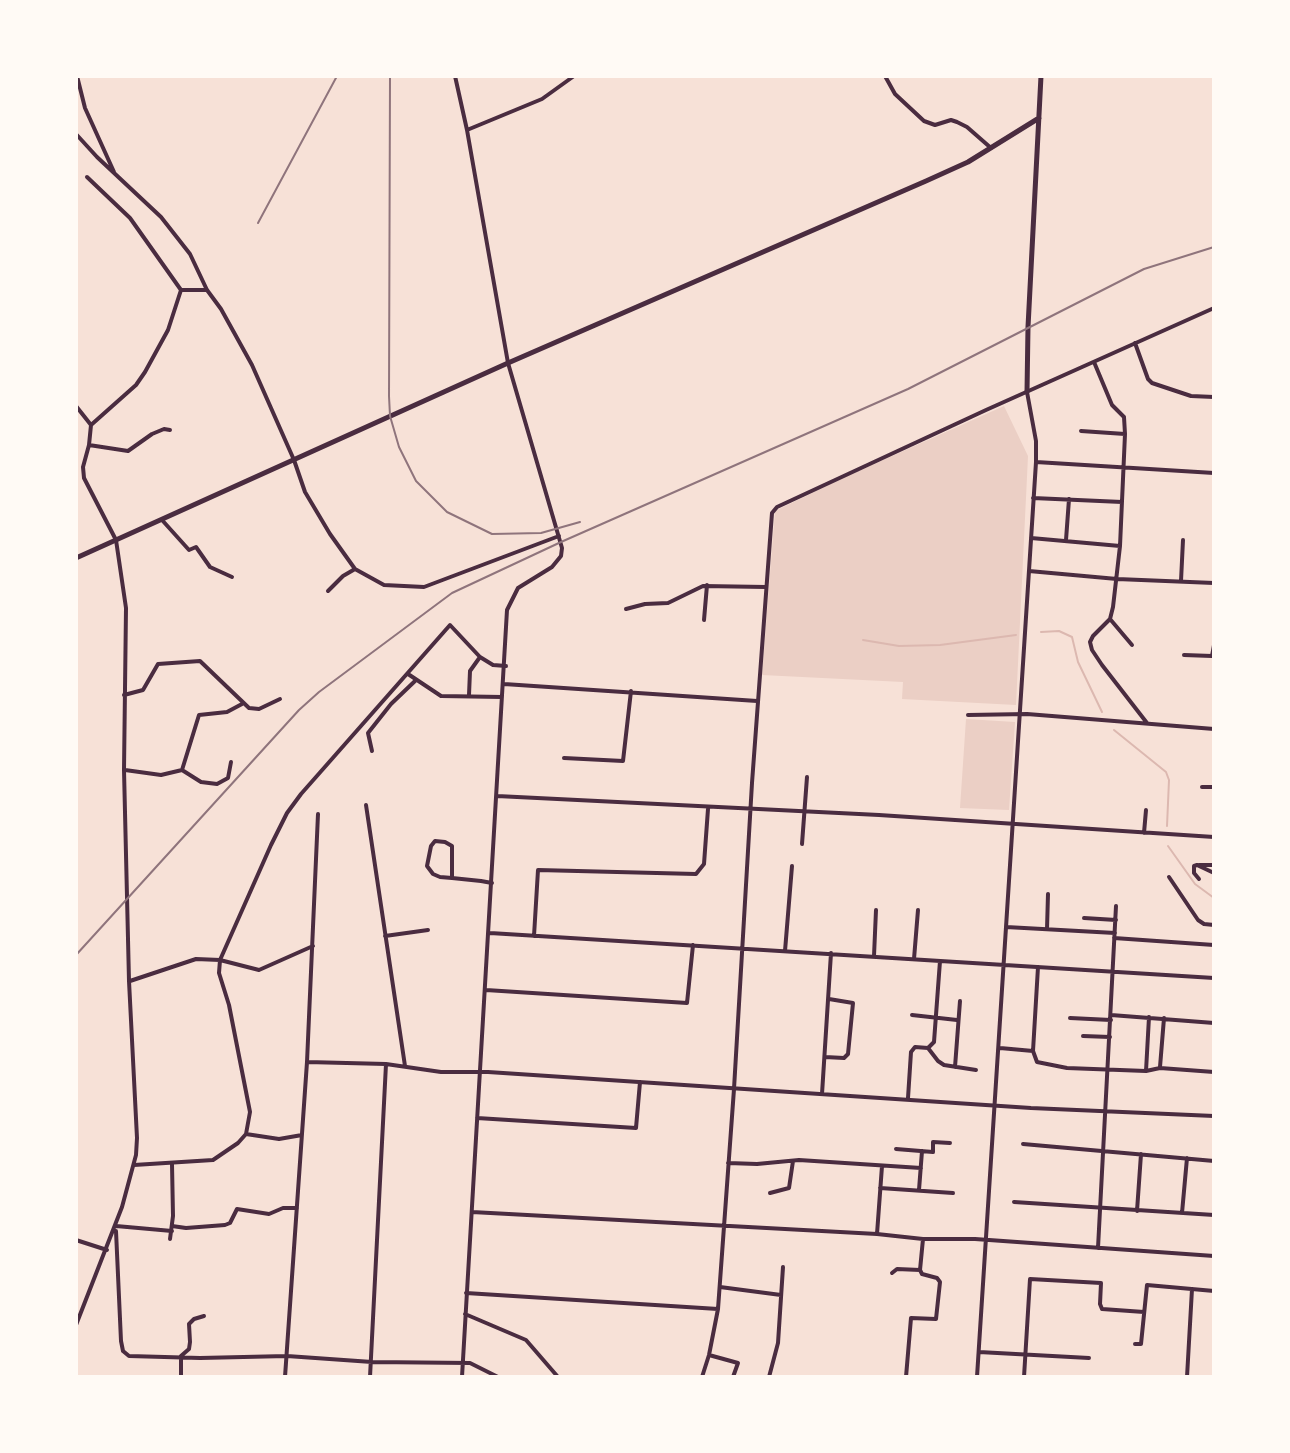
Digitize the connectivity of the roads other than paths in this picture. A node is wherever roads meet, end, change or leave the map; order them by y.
1 (77, 76) edge
2 (455, 76) edge
3 (574, 76) edge
4 (885, 76) edge
5 (1041, 76) edge
6 (1039, 118) junction
7 (467, 130) junction
8 (76, 134) edge
9 (991, 148) junction
10 (115, 174) junction
11 (87, 177) dead end
12 (181, 290) junction
13 (207, 290) junction
14 (1214, 308) edge
15 (1135, 343) junction
16 (1094, 362) junction
17 (508, 363) junction
18 (1027, 392) junction
19 (1214, 397) edge
20 (76, 406) edge
21 (91, 425) junction
22 (170, 430) dead end
23 (1081, 431) dead end
24 (1125, 434) junction
25 (89, 445) junction
26 (294, 460) junction
27 (1036, 462) junction
28 (1124, 469) junction
29 (1214, 473) edge
30 (1033, 498) junction
31 (1069, 499) junction
32 (1122, 502) junction
33 (162, 520) junction
34 (559, 536) junction
35 (1031, 538) junction
36 (116, 540) junction
37 (1066, 540) junction
38 (1183, 540) dead end
39 (1120, 546) junction
40 (76, 558) edge
41 (355, 569) junction
42 (1029, 571) junction
43 (232, 577) dead end
44 (1117, 579) junction
45 (1181, 581) junction
46 (1214, 583) edge
47 (707, 585) junction
48 (766, 587) junction
49 (328, 591) dead end
50 (626, 609) dead end
51 (1110, 619) junction
52 (704, 620) dead end
53 (1132, 645) dead end
54 (1214, 645) edge
55 (1184, 655) dead end
56 (480, 657) junction
57 (506, 666) junction
58 (408, 674) junction
59 (415, 681) junction
60 (504, 684) junction
61 (631, 691) junction
62 (124, 695) junction
63 (469, 695) junction
64 (503, 697) junction
65 (280, 699) dead end
66 (758, 701) junction
67 (242, 704) junction
68 (968, 715) dead end
69 (1020, 715) junction
70 (1147, 723) junction
71 (1214, 729) edge
72 (372, 751) dead end
73 (564, 758) dead end
74 (231, 762) dead end
75 (124, 770) junction
76 (182, 770) junction
77 (807, 777) dead end
78 (1202, 787) dead end
79 (1214, 787) edge
80 (497, 796) junction
81 (366, 805) dead end
82 (708, 808) junction
83 (751, 810) junction
84 (1146, 810) dead end
85 (804, 813) junction
86 (318, 814) dead end
87 (1013, 824) junction
88 (1144, 833) junction
89 (1214, 837) edge
90 (802, 844) dead end
91 (1197, 865) junction
92 (1214, 865) edge
93 (792, 866) dead end
94 (1214, 873) edge
95 (1169, 877) dead end
96 (452, 878) junction
97 (1199, 879) dead end
98 (492, 883) junction
99 (1048, 894) dead end
100 (1116, 906) dead end
101 (876, 910) dead end
102 (918, 910) dead end
103 (1084, 918) dead end
104 (1116, 920) junction
105 (1214, 925) edge
106 (1006, 927) junction
107 (1047, 929) junction
108 (428, 930) dead end
109 (490, 933) junction
110 (385, 936) junction
111 (534, 936) junction
112 (1115, 936) junction
113 (693, 945) junction
114 (1214, 945) edge
115 (313, 946) junction
116 (742, 948) junction
117 (785, 951) junction
118 (831, 953) junction
119 (874, 956) junction
120 (914, 959) junction
121 (220, 960) junction
122 (940, 960) junction
123 (1004, 965) junction
124 (1038, 967) junction
125 (1113, 971) junction
126 (1214, 978) edge
127 (129, 981) junction
128 (486, 990) junction
129 (829, 999) junction
130 (960, 1001) dead end
131 (912, 1015) dead end
132 (936, 1017) junction
133 (1111, 1017) junction
134 (1149, 1017) junction
135 (1070, 1018) dead end
136 (1164, 1018) junction
137 (958, 1020) junction
138 (1214, 1023) edge
139 (1083, 1036) dead end
140 (1110, 1037) junction
141 (928, 1048) junction
142 (999, 1048) junction
143 (1033, 1051) junction
144 (825, 1057) junction
145 (307, 1062) junction
146 (386, 1064) junction
147 (405, 1066) junction
148 (955, 1067) junction
149 (1160, 1068) junction
150 (1108, 1069) junction
151 (976, 1070) dead end
152 (1146, 1071) junction
153 (480, 1072) junction
154 (1214, 1072) edge
155 (640, 1081) junction
156 (734, 1089) junction
157 (822, 1094) junction
158 (908, 1098) junction
159 (996, 1105) junction
160 (1106, 1111) junction
161 (1214, 1116) edge
162 (477, 1118) junction
163 (246, 1134) junction
164 (302, 1135) junction
165 (950, 1143) dead end
166 (1023, 1144) dead end
167 (896, 1149) dead end
168 (1103, 1150) junction
169 (922, 1151) junction
170 (1141, 1154) junction
171 (1187, 1158) junction
172 (793, 1161) junction
173 (1214, 1161) edge
174 (728, 1163) junction
175 (172, 1164) junction
176 (134, 1165) junction
177 (882, 1166) junction
178 (921, 1168) junction
179 (880, 1188) junction
180 (919, 1190) junction
181 (770, 1193) dead end
182 (953, 1193) dead end
183 (1014, 1202) dead end
184 (1099, 1207) junction
185 (297, 1208) junction
186 (1137, 1211) junction
187 (472, 1212) junction
188 (1182, 1213) junction
189 (1214, 1215) edge
190 (116, 1226) junction
191 (724, 1226) junction
192 (172, 1228) junction
193 (877, 1234) junction
194 (170, 1239) dead end
195 (923, 1239) junction
196 (76, 1240) edge
197 (986, 1240) junction
198 (1098, 1248) junction
199 (107, 1250) junction
200 (1214, 1256) edge
201 (783, 1267) dead end
202 (920, 1270) junction
203 (892, 1273) dead end
204 (719, 1287) junction
205 (1192, 1289) junction
206 (1214, 1291) edge
207 (466, 1293) junction
208 (781, 1295) junction
209 (718, 1309) junction
210 (1144, 1312) junction
211 (465, 1314) junction
212 (204, 1316) dead end
213 (76, 1325) edge
214 (1135, 1344) dead end
215 (979, 1352) junction
216 (709, 1355) junction
217 (1025, 1355) junction
218 (181, 1356) junction
219 (287, 1356) junction
220 (1089, 1358) dead end
221 (372, 1362) junction
222 (462, 1363) junction
223 (181, 1377) edge
224 (285, 1377) edge
225 (370, 1377) edge
226 (462, 1377) edge
227 (498, 1377) edge
228 (558, 1377) edge
229 (702, 1377) edge
230 (733, 1377) edge
231 (769, 1377) edge
232 (906, 1377) edge
233 (977, 1377) edge
234 (1024, 1377) edge
235 (1187, 1377) edge

1 - 10 street
2 - 7 street
3 - 7 street
4 - 9 street
5 - 6 street
6 - 9 street
6 - 18 street
7 - 17 street
8 - 10 street
9 - 17 street
10 - 13 street
11 - 12 street
12 - 13 street
12 - 21 street
13 - 26 street
14 - 15 street
15 - 16 street
15 - 19 street
16 - 18 street
16 - 24 street
17 - 26 street
17 - 34 street
18 - 27 street
18 - 48 street
20 - 21 street
21 - 25 street
22 - 25 street
23 - 24 street
24 - 28 street
25 - 36 street
26 - 33 street
26 - 41 street
27 - 28 street
27 - 30 street
28 - 29 street
28 - 32 street
30 - 31 street
30 - 35 street
31 - 32 street
31 - 37 street
32 - 39 street
33 - 36 street
33 - 43 street
34 - 41 street
34 - 57 street
35 - 37 street
35 - 42 street
36 - 40 street
36 - 62 street
37 - 39 street
38 - 45 street
39 - 44 street
41 - 49 street
42 - 44 street
42 - 69 street
44 - 45 street
44 - 51 street
45 - 46 street
47 - 48 street
47 - 50 street
47 - 52 street
48 - 66 street
51 - 53 street
51 - 70 street
54 - 55 street
56 - 57 street
56 - 58 street
56 - 63 street
57 - 60 street
58 - 59 street
58 - 121 street
59 - 63 street
59 - 72 street
60 - 61 street
60 - 64 street
61 - 66 street
61 - 73 street
62 - 67 street
62 - 75 street
63 - 64 street
64 - 80 street
65 - 67 street
66 - 83 street
67 - 76 street
68 - 69 street
69 - 70 street
69 - 87 street
70 - 71 street
74 - 76 street
75 - 76 street
75 - 127 street
77 - 85 street
78 - 79 street
80 - 82 street
80 - 98 street
81 - 110 street
82 - 83 street
82 - 111 street
83 - 85 street
83 - 116 street
84 - 88 street
85 - 87 street
85 - 90 street
86 - 115 street
87 - 88 street
87 - 106 street
88 - 89 street
91 - 92 street
91 - 94 street
91 - 97 street
93 - 117 street
95 - 105 street
96 - 96 street
96 - 98 street
98 - 109 street
99 - 107 street
100 - 104 street
101 - 119 street
102 - 120 street
103 - 104 street
104 - 112 street
106 - 107 street
106 - 123 street
107 - 112 street
108 - 110 street
109 - 111 street
109 - 128 street
110 - 147 street
111 - 113 street
112 - 114 street
112 - 125 street
113 - 116 street
113 - 128 street
115 - 121 street
115 - 145 street
116 - 117 street
116 - 156 street
117 - 118 street
118 - 119 street
118 - 129 street
119 - 120 street
120 - 122 street
121 - 127 street
121 - 163 street
122 - 123 street
122 - 132 street
123 - 124 street
123 - 142 street
124 - 125 street
124 - 143 street
125 - 126 street
125 - 133 street
127 - 176 street
128 - 153 street
129 - 144 street
129 - 144 street
130 - 137 street
131 - 132 street
132 - 137 street
132 - 141 street
133 - 134 street
133 - 135 street
133 - 140 street
134 - 136 street
134 - 152 street
136 - 138 street
136 - 149 street
137 - 148 street
139 - 140 street
140 - 150 street
141 - 148 street
141 - 158 street
142 - 143 street
142 - 159 street
143 - 150 street
144 - 157 street
145 - 146 street
145 - 164 street
146 - 147 street
146 - 221 street
147 - 153 street
148 - 151 street
149 - 152 street
149 - 154 street
150 - 152 street
150 - 160 street
153 - 155 street
153 - 162 street
155 - 156 street
155 - 162 street
156 - 157 street
156 - 174 street
157 - 158 street
158 - 159 street
159 - 160 street
159 - 197 street
160 - 161 street
160 - 168 street
162 - 187 street
163 - 164 street
163 - 175 street
164 - 185 street
165 - 169 street
166 - 168 street
167 - 169 street
168 - 170 street
168 - 184 street
169 - 178 street
170 - 171 street
170 - 186 street
171 - 173 street
171 - 188 street
172 - 174 street
172 - 177 street
172 - 181 street
174 - 191 street
175 - 176 street
175 - 192 street
176 - 190 street
177 - 178 street
177 - 179 street
178 - 180 street
179 - 180 street
179 - 193 street
180 - 182 street
183 - 184 street
184 - 186 street
184 - 198 street
185 - 192 street
185 - 219 street
186 - 188 street
187 - 191 street
187 - 207 street
188 - 189 street
190 - 192 street
190 - 199 street
190 - 218 street
191 - 193 street
191 - 204 street
192 - 194 street
193 - 195 street
195 - 197 street
195 - 202 street
196 - 199 street
197 - 198 street
197 - 215 street
198 - 200 street
199 - 213 street
201 - 208 street
202 - 203 street
202 - 232 street
204 - 208 street
204 - 209 street
205 - 206 street
205 - 210 street
205 - 235 street
207 - 209 street
207 - 211 street
208 - 231 street
209 - 216 street
210 - 214 street
210 - 217 street
211 - 222 street
211 - 228 street
212 - 218 street
215 - 217 street
215 - 233 street
216 - 229 street
216 - 230 street
217 - 220 street
217 - 234 street
218 - 219 street
218 - 223 street
219 - 221 street
219 - 224 street
221 - 222 street
221 - 225 street
222 - 226 street
222 - 227 street

